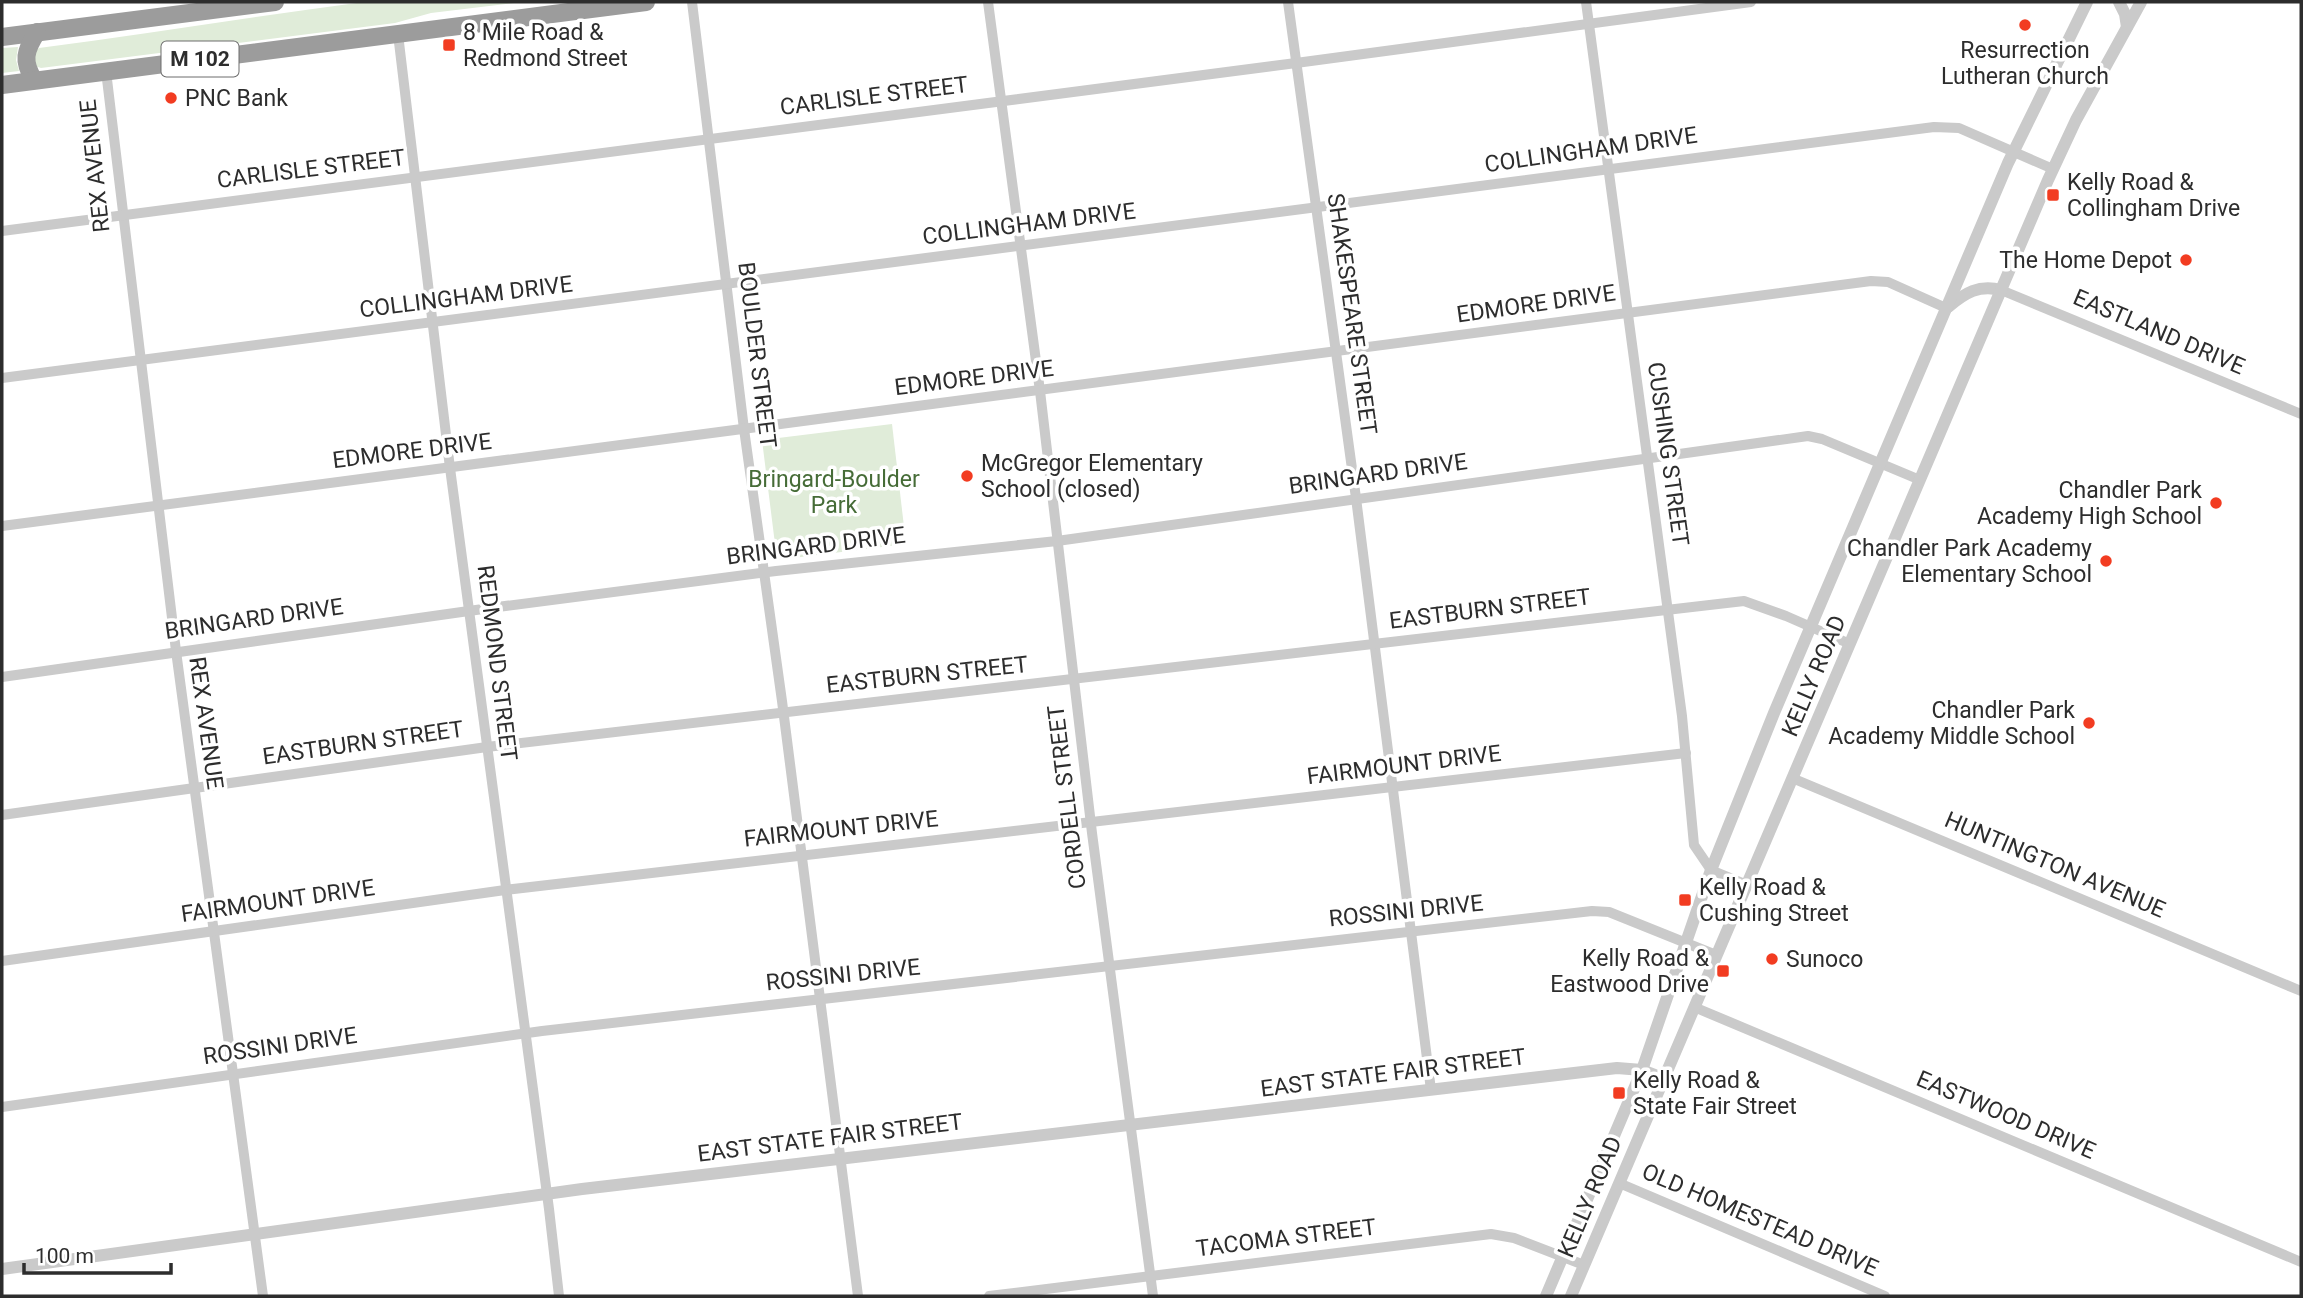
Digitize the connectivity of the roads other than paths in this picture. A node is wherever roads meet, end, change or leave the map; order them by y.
1 (275, 2) edge
2 (640, 2) edge
3 (646, 2) edge
4 (692, 2) edge
5 (988, 2) edge
6 (1288, 2) edge
7 (1586, 2) edge
8 (1751, 2) edge
9 (2087, 2) edge
10 (2119, 2) edge
11 (2141, 2) edge
12 (212, 6) edge
13 (563, 7) edge
14 (1588, 23) junction
15 (2127, 27) junction
16 (37, 32) junction
17 (398, 34) junction
18 (2, 37) edge
19 (1296, 63) junction
20 (106, 71) junction
21 (34, 80) junction
22 (2, 85) edge
23 (1002, 101) junction
24 (708, 139) junction
25 (2014, 152) junction
26 (1608, 169) junction
27 (2053, 169) junction
28 (414, 177) junction
29 (1316, 209) junction
30 (122, 215) junction
31 (2, 231) edge
32 (1020, 246) junction
33 (727, 284) junction
34 (2001, 290) junction
35 (1946, 308) junction
36 (1628, 313) junction
37 (433, 323) junction
38 (1336, 352) junction
39 (140, 360) junction
40 (2, 378) edge
41 (1040, 391) junction
42 (2301, 414) edge
43 (744, 429) junction
44 (1647, 458) junction
45 (1881, 463) junction
46 (450, 468) junction
47 (1920, 480) junction
48 (1356, 498) junction
49 (158, 506) junction
50 (2, 526) edge
51 (1057, 541) junction
52 (765, 572) junction
53 (1668, 610) junction
54 (469, 611) junction
55 (1811, 627) junction
56 (1375, 644) junction
57 (1850, 644) junction
58 (176, 651) junction
59 (2, 677) edge
60 (1074, 680) junction
61 (783, 711) junction
62 (487, 747) junction
63 (1686, 753) junction
64 (1792, 778) junction
65 (194, 787) junction
66 (1393, 788) junction
67 (2, 814) edge
68 (1091, 822) junction
69 (801, 855) junction
70 (1711, 870) junction
71 (1745, 884) junction
72 (505, 890) junction
73 (214, 931) junction
74 (1412, 931) junction
75 (1686, 942) junction
76 (1716, 955) junction
77 (2, 961) edge
78 (1109, 966) junction
79 (2301, 991) edge
80 (820, 998) junction
81 (1694, 1007) junction
82 (525, 1033) junction
83 (1642, 1070) junction
84 (233, 1073) junction
85 (1663, 1079) junction
86 (1431, 1090) junction
87 (2, 1107) edge
88 (1131, 1124) junction
89 (840, 1157) junction
90 (1619, 1183) junction
91 (547, 1195) junction
92 (255, 1235) junction
93 (1563, 1256) junction
94 (2301, 1262) edge
95 (1584, 1265) junction
96 (2, 1269) edge
97 (1151, 1277) junction
98 (263, 1296) edge
99 (559, 1296) edge
100 (858, 1296) edge
101 (989, 1296) edge
102 (1153, 1296) edge
103 (1546, 1296) edge
104 (1571, 1296) edge
105 (1885, 1296) edge

1 - 12 highway, M 102
2 - 3 highway, M 102
2 - 13 highway, M 102
4 - 24 street, BOULDER STREET
5 - 23 street, CORDELL STREET
6 - 19 street, SHAKESPEARE STREET
7 - 14 street, CUSHING STREET
8 - 14 street, CARLISLE STREET
9 - 25 street, KELLY ROAD
10 - 15 street
11 - 15 street, KELLY ROAD
12 - 16 highway, M 102
13 - 17 highway, M 102
14 - 19 street, CARLISLE STREET
14 - 26 street, CUSHING STREET
15 - 27 street, KELLY ROAD
16 - 18 highway, M 102
16 - 21 highway
17 - 20 highway, M 102
17 - 28 street, REDMOND STREET
19 - 23 street, CARLISLE STREET
19 - 29 street, SHAKESPEARE STREET
20 - 21 highway, M 102
20 - 30 street, REX AVENUE
21 - 22 highway, M 102
23 - 24 street, CARLISLE STREET
23 - 32 street, CORDELL STREET
24 - 28 street, CARLISLE STREET
24 - 33 street, BOULDER STREET
25 - 26 street, COLLINGHAM DRIVE
25 - 27 street, COLLINGHAM DRIVE
25 - 35 street, KELLY ROAD
26 - 29 street, COLLINGHAM DRIVE
26 - 36 street, CUSHING STREET
27 - 34 street, KELLY ROAD
28 - 30 street, CARLISLE STREET
28 - 37 street, REDMOND STREET
29 - 32 street, COLLINGHAM DRIVE
29 - 38 street, SHAKESPEARE STREET
30 - 31 street, CARLISLE STREET
30 - 39 street, REX AVENUE
32 - 33 street, COLLINGHAM DRIVE
32 - 41 street, CORDELL STREET
33 - 37 street, COLLINGHAM DRIVE
33 - 43 street, BOULDER STREET
34 - 35 street
34 - 42 street, EASTLAND DRIVE
34 - 47 street, KELLY ROAD
35 - 36 street, EDMORE DRIVE
35 - 45 street, KELLY ROAD
36 - 38 street, EDMORE DRIVE
36 - 44 street, CUSHING STREET
37 - 39 street, COLLINGHAM DRIVE
37 - 46 street, REDMOND STREET
38 - 41 street, EDMORE DRIVE
38 - 48 street, SHAKESPEARE STREET
39 - 40 street, COLLINGHAM DRIVE
39 - 49 street, REX AVENUE
41 - 43 street, EDMORE DRIVE
41 - 51 street, CORDELL STREET
43 - 46 street, EDMORE DRIVE
43 - 52 street, BOULDER STREET
44 - 45 street, BRINGARD DRIVE
44 - 48 street, BRINGARD DRIVE
44 - 53 street, CUSHING STREET
45 - 47 street, BRINGARD DRIVE
45 - 55 street, KELLY ROAD
46 - 49 street, EDMORE DRIVE
46 - 54 street, REDMOND STREET
47 - 57 street, KELLY ROAD
48 - 51 street, BRINGARD DRIVE
48 - 56 street, SHAKESPEARE STREET
49 - 50 street, EDMORE DRIVE
49 - 58 street, REX AVENUE
51 - 52 street, BRINGARD DRIVE
51 - 60 street, CORDELL STREET
52 - 54 street, BRINGARD DRIVE
52 - 61 street, BOULDER STREET
53 - 55 street, EASTBURN STREET
53 - 56 street, EASTBURN STREET
53 - 63 street, CUSHING STREET
54 - 58 street, BRINGARD DRIVE
54 - 62 street, REDMOND STREET
55 - 57 street, EASTBURN STREET
55 - 70 street, KELLY ROAD
56 - 60 street, EASTBURN STREET
56 - 66 street, SHAKESPEARE STREET
57 - 64 street, KELLY ROAD
58 - 59 street, BRINGARD DRIVE
58 - 65 street, REX AVENUE
60 - 61 street, EASTBURN STREET
60 - 68 street, CORDELL STREET
61 - 62 street, EASTBURN STREET
61 - 69 street, BOULDER STREET
62 - 65 street, EASTBURN STREET
62 - 72 street, REDMOND STREET
63 - 66 street, FAIRMOUNT DRIVE
63 - 70 street, CUSHING STREET
64 - 71 street, KELLY ROAD
64 - 79 street, HUNTINGTON AVENUE
65 - 67 street, EASTBURN STREET
65 - 73 street, REX AVENUE
66 - 68 street, FAIRMOUNT DRIVE
66 - 74 street, SHAKESPEARE STREET
68 - 69 street, FAIRMOUNT DRIVE
68 - 78 street, CORDELL STREET
69 - 72 street, FAIRMOUNT DRIVE
69 - 80 street, BOULDER STREET
70 - 71 street
70 - 75 street, KELLY ROAD
71 - 76 street, KELLY ROAD
72 - 73 street, FAIRMOUNT DRIVE
72 - 82 street, REDMOND STREET
73 - 77 street, FAIRMOUNT DRIVE
73 - 84 street, REX AVENUE
74 - 75 street, ROSSINI DRIVE
74 - 78 street, ROSSINI DRIVE
74 - 86 street, SHAKESPEARE STREET
75 - 76 street, ROSSINI DRIVE
75 - 83 street, KELLY ROAD
76 - 81 street, KELLY ROAD
78 - 80 street, ROSSINI DRIVE
78 - 88 street, CORDELL STREET
80 - 82 street, ROSSINI DRIVE
80 - 89 street, BOULDER STREET
81 - 85 street, KELLY ROAD
81 - 94 street, EASTWOOD DRIVE
82 - 84 street, ROSSINI DRIVE
82 - 91 street, REDMOND STREET
83 - 85 street, EAST STATE FAIR STREET
83 - 86 street, EAST STATE FAIR STREET
83 - 93 street, KELLY ROAD
84 - 87 street, ROSSINI DRIVE
84 - 92 street, REX AVENUE
85 - 90 street, KELLY ROAD
86 - 88 street, EAST STATE FAIR STREET
88 - 89 street, EAST STATE FAIR STREET
88 - 97 street, CORDELL STREET
89 - 91 street, EAST STATE FAIR STREET
89 - 100 street, BOULDER STREET
90 - 95 street, KELLY ROAD
90 - 105 street, OLD HOMESTEAD DRIVE
91 - 92 street, EAST STATE FAIR STREET
91 - 99 street, REDMOND STREET
92 - 96 street, EAST STATE FAIR STREET
92 - 98 street, REX AVENUE
93 - 95 street, TACOMA STREET
93 - 97 street, TACOMA STREET
93 - 103 street, KELLY ROAD
95 - 104 street, KELLY ROAD
97 - 101 street, TACOMA STREET
97 - 102 street, CORDELL STREET

